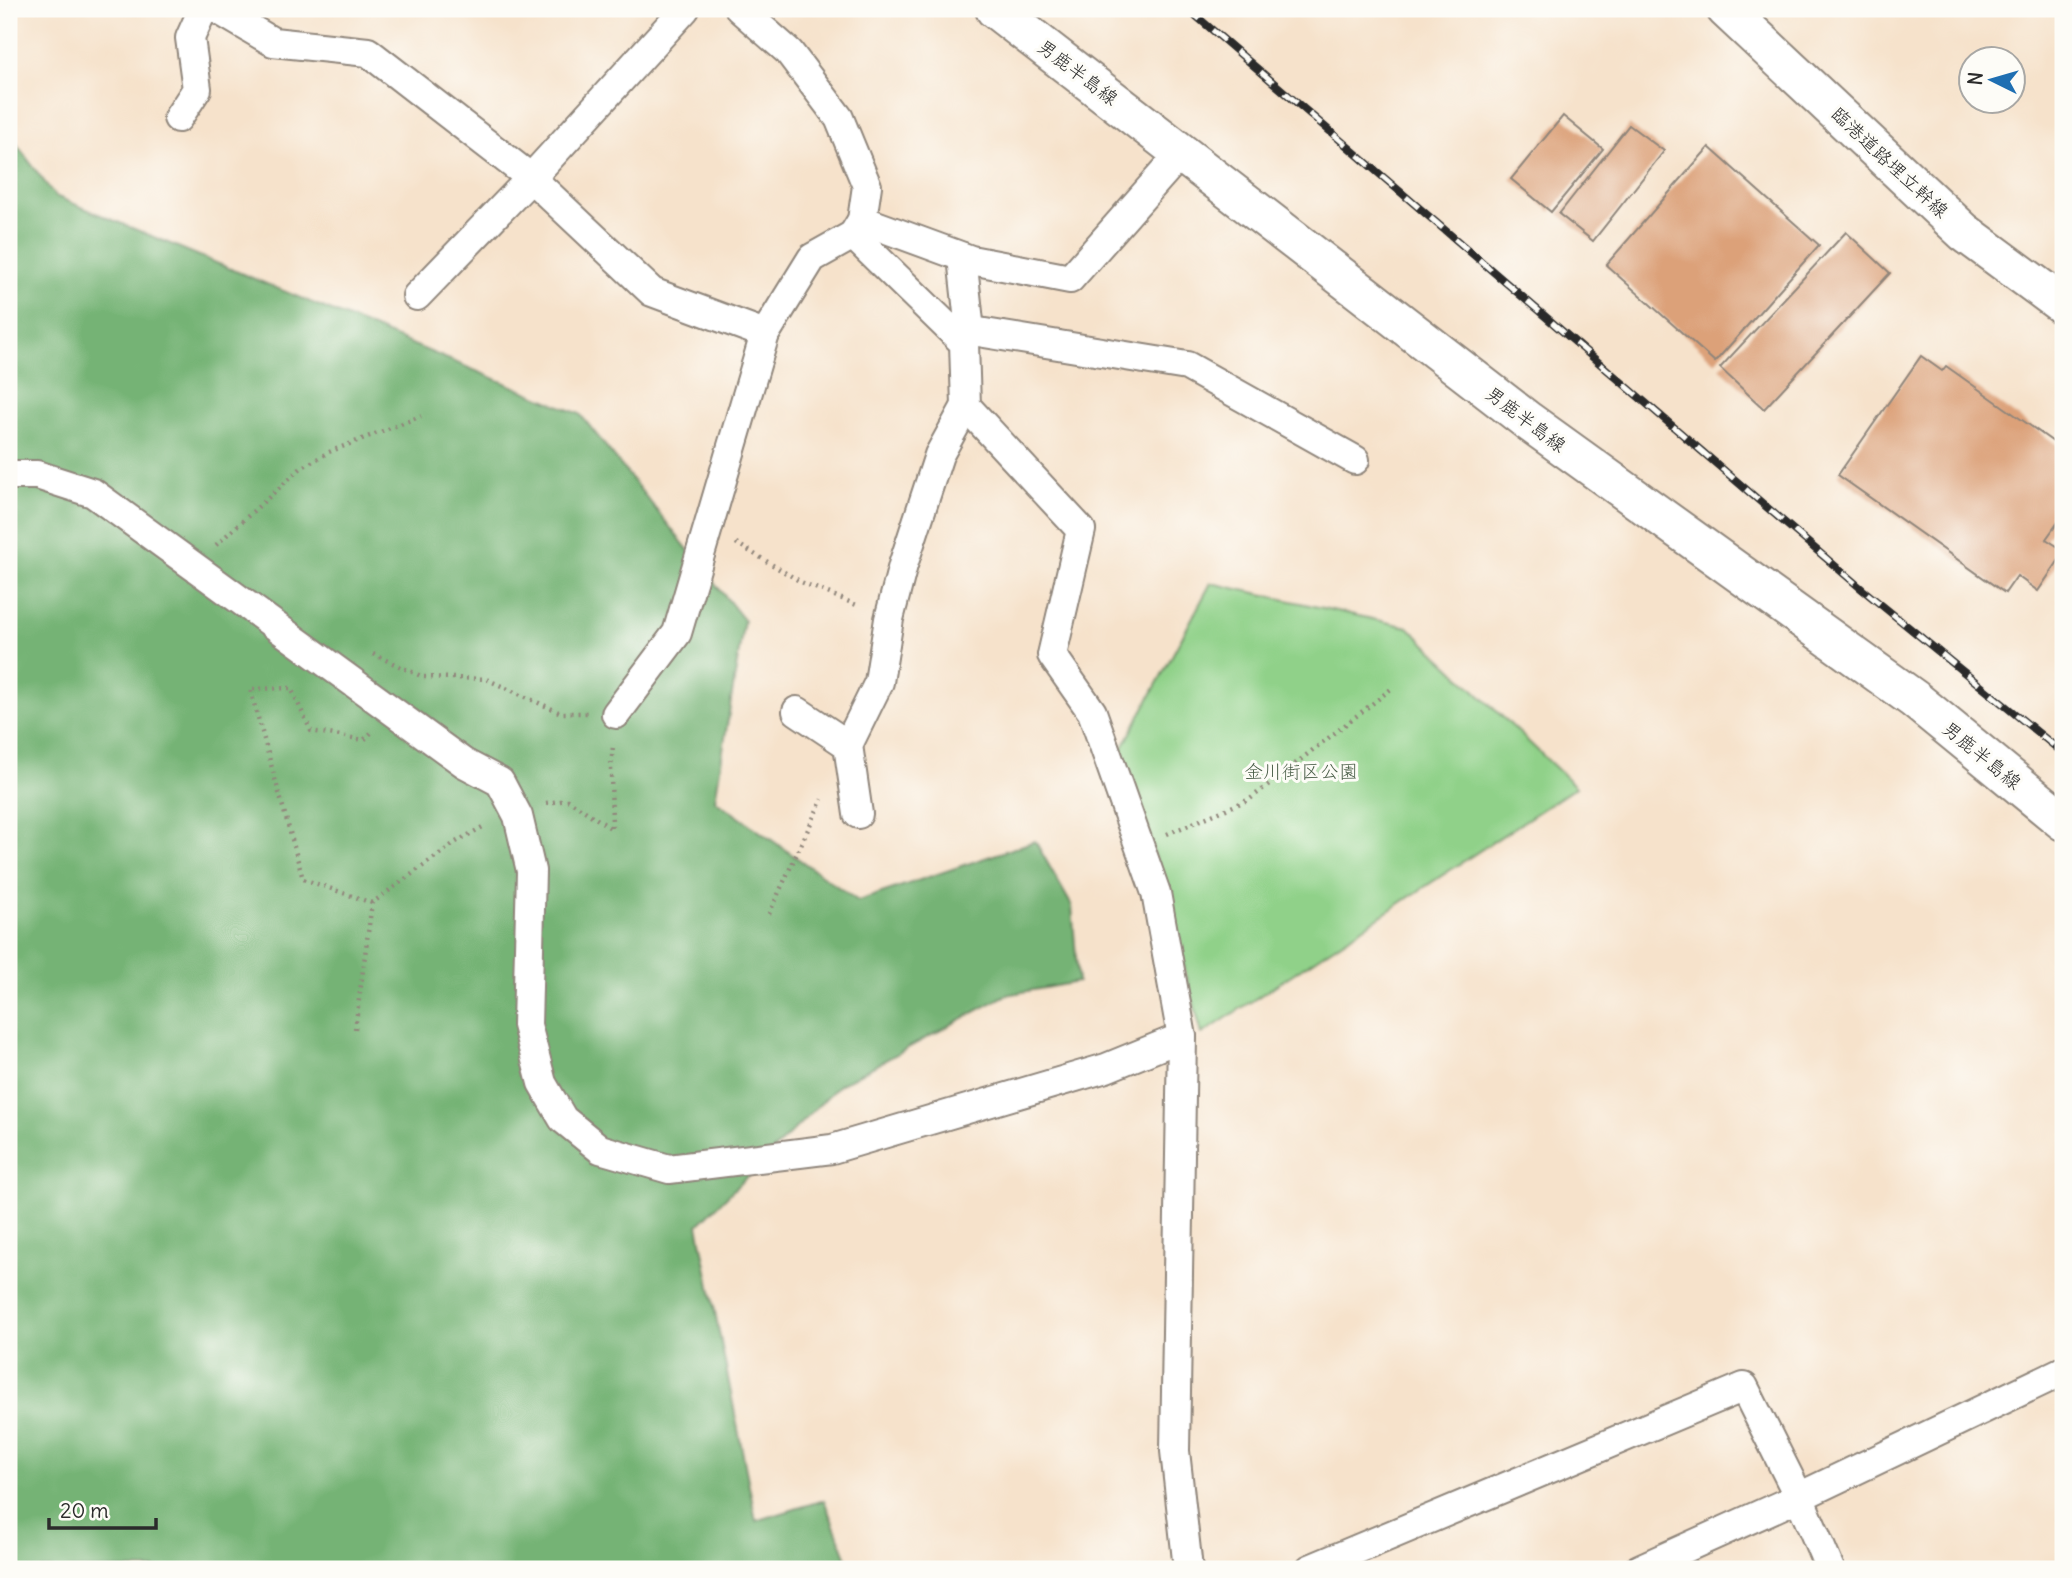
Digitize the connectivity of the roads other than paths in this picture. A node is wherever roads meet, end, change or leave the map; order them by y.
1 (203, 9) edge
2 (217, 9) edge
3 (685, 9) edge
4 (740, 9) edge
5 (995, 9) edge
6 (1726, 9) edge
7 (178, 118) dead end
8 (1182, 152) junction
9 (531, 178) junction
10 (858, 227) junction
11 (962, 257) junction
12 (417, 296) dead end
13 (2063, 305) edge
14 (959, 329) junction
15 (765, 334) junction
16 (966, 406) junction
17 (1355, 460) dead end
18 (9, 475) edge
19 (797, 711) dead end
20 (616, 714) road end
21 (848, 744) junction
22 (858, 814) dead end
23 (2063, 821) edge
24 (1182, 1037) junction
25 (2063, 1371) edge
26 (1800, 1497) junction
27 (1188, 1569) edge
28 (1310, 1569) edge
29 (1639, 1569) edge
30 (1830, 1569) edge

1 - 7 street
2 - 9 street
3 - 9 street
4 - 10 street
5 - 8 main road, 男鹿半島線
6 - 13 main road, 臨港道路埋立幹線
8 - 11 street
8 - 23 main road, 男鹿半島線
9 - 12 street
9 - 15 street
10 - 11 street
10 - 14 street
10 - 15 street
11 - 14 street
14 - 16 street
14 - 17 street
15 - 20 street
16 - 21 street
16 - 24 street
18 - 24 street
19 - 21 street
21 - 22 street
24 - 27 street
25 - 26 street
26 - 28 street
26 - 29 street
26 - 30 street

